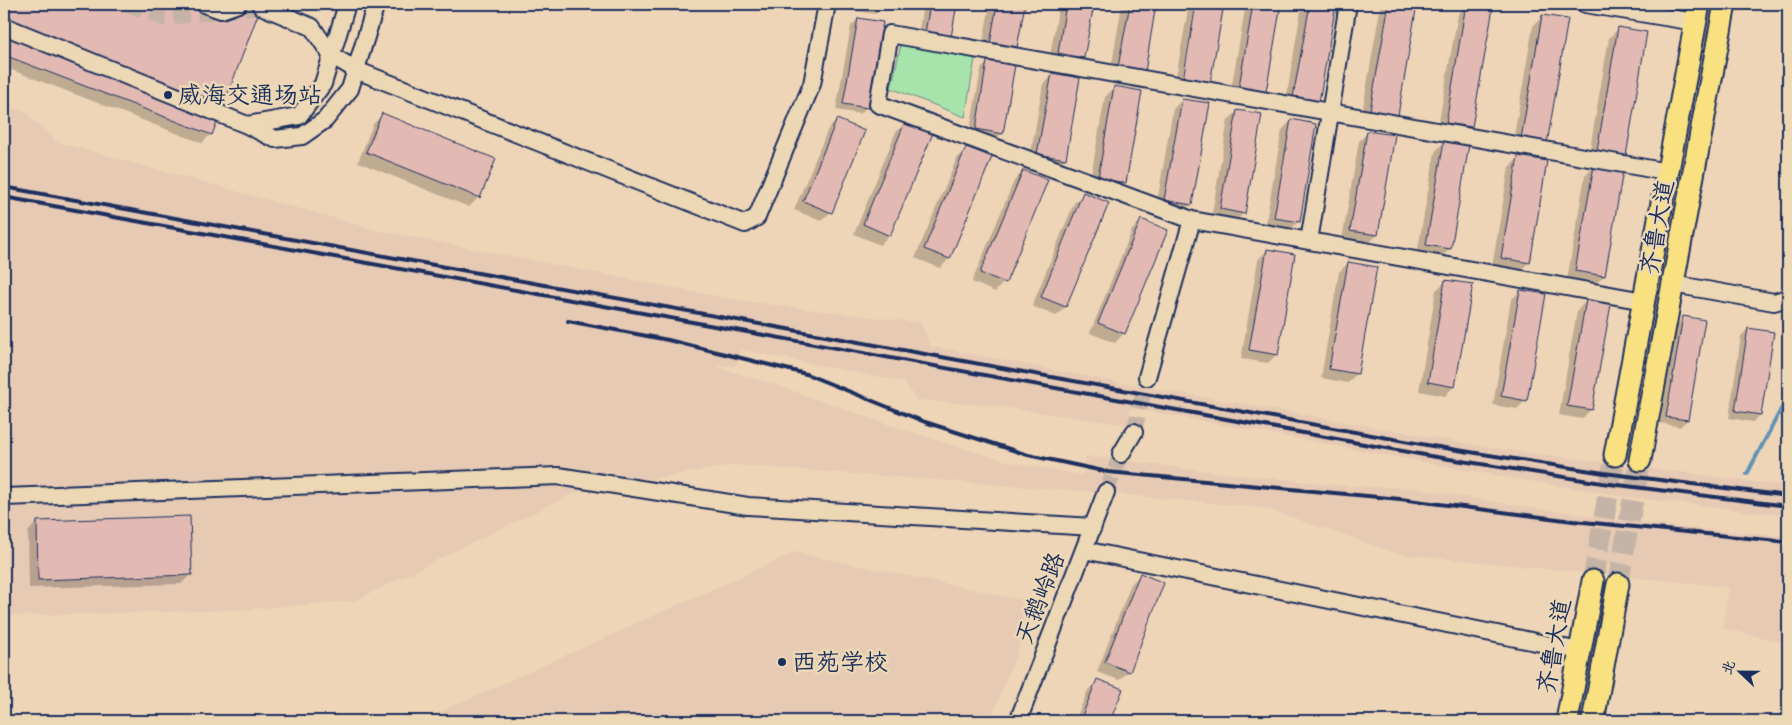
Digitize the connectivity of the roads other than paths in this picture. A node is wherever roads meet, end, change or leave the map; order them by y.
1 (204, 4) edge
2 (238, 4) edge
3 (347, 4) edge
4 (376, 4) edge
5 (827, 4) edge
6 (1348, 4) edge
7 (1585, 4) edge
8 (1725, 4) edge
9 (261, 6) dead end
10 (1697, 13) edge
11 (4, 26) edge
12 (331, 54) junction
13 (356, 70) junction
14 (1331, 112) junction
15 (247, 125) junction
16 (1668, 172) junction
17 (1192, 220) junction
18 (1309, 241) junction
19 (1673, 284) junction
20 (1788, 298) edge
21 (1644, 301) junction
22 (1147, 377) tunnel mouth
23 (1134, 432) tunnel mouth
24 (1121, 454) tunnel mouth
25 (1615, 455) tunnel mouth
26 (1640, 460) tunnel mouth
27 (1106, 492) tunnel mouth
28 (5, 497) dead end
29 (1093, 526) junction
30 (1084, 550) junction
31 (1593, 581) tunnel mouth
32 (1618, 584) tunnel mouth
33 (1580, 651) junction
34 (1018, 721) edge
35 (1567, 721) edge
36 (1593, 721) edge

1 - 2 street
3 - 12 street
4 - 13 street
5 - 13 street
6 - 14 street
7 - 10 street
8 - 19 main road, 齐鲁大道
9 - 12 street
10 - 16 main road, 齐鲁大道
11 - 15 street
12 - 13 street
12 - 15 street
13 - 15 street
14 - 16 street
14 - 17 street
14 - 18 street
16 - 21 main road, 齐鲁大道
17 - 18 street
17 - 22 street
18 - 21 street
19 - 20 street
19 - 26 main road, 齐鲁大道
21 - 25 main road, 齐鲁大道
23 - 24 street
27 - 29 street, 天鹅岭路
28 - 29 street
29 - 30 street, 天鹅岭路
30 - 33 street
30 - 34 street, 天鹅岭路
31 - 33 main road, 齐鲁大道
32 - 36 main road
33 - 35 main road, 齐鲁大道

